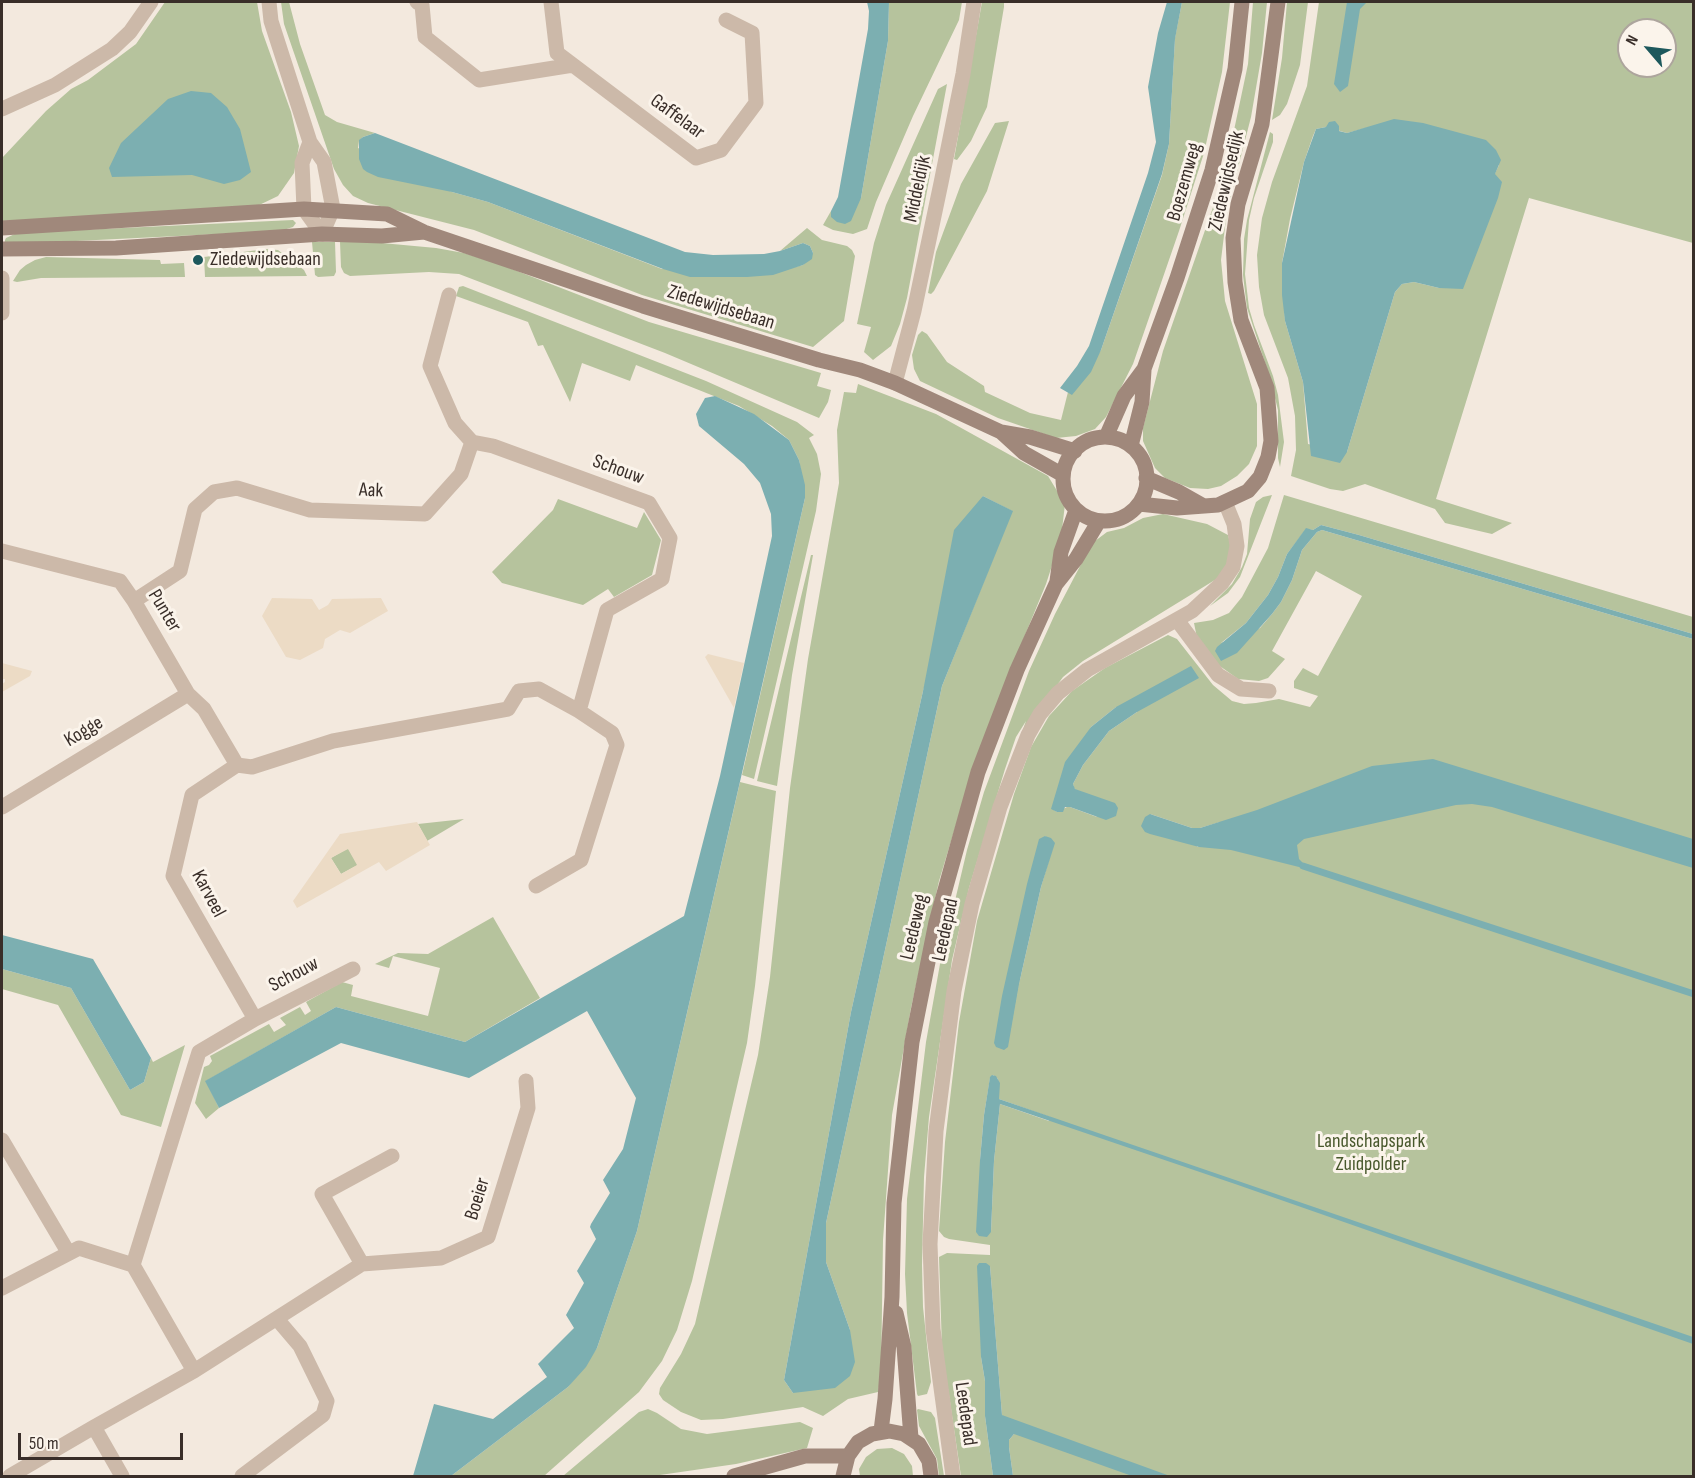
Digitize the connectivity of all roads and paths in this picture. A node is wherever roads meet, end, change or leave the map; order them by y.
1 (151, 2) edge
2 (268, 2) edge
3 (417, 2) edge
4 (551, 2) edge
5 (974, 2) edge
6 (1242, 2) edge
7 (1278, 2) edge
8 (726, 20) dead end
9 (573, 65) junction
10 (2, 109) edge
11 (310, 142) junction
12 (304, 208) junction
13 (333, 209) junction
14 (2, 228) edge
15 (424, 232) junction
16 (322, 234) junction
17 (2, 249) edge
18 (2, 278) edge
19 (449, 295) dead end
20 (2, 313) edge
21 (1144, 369) junction
22 (895, 383) junction
23 (1001, 432) junction
24 (1106, 437) junction
25 (472, 442) junction
26 (1131, 446) junction
27 (1075, 451) junction
28 (1063, 475) junction
29 (1146, 478) junction
30 (1225, 502) junction
31 (1139, 504) junction
32 (1202, 506) junction
33 (1076, 510) junction
34 (1099, 521) junction
35 (2, 550) edge
36 (1056, 584) junction
37 (134, 601) junction
38 (1177, 620) junction
39 (1269, 691) dead end
40 (188, 694) junction
41 (579, 711) junction
42 (237, 765) junction
43 (2, 807) edge
44 (536, 886) dead end
45 (352, 969) dead end
46 (255, 1019) junction
47 (526, 1081) dead end
48 (2, 1140) edge
49 (392, 1156) dead end
50 (68, 1252) junction
51 (362, 1264) junction
52 (133, 1265) junction
53 (2, 1288) edge
54 (892, 1297) junction
55 (277, 1319) junction
56 (194, 1371) junction
57 (94, 1427) junction
58 (881, 1431) junction
59 (911, 1438) junction
60 (848, 1456) junction
61 (10, 1476) edge
62 (122, 1476) edge
63 (242, 1476) edge
64 (737, 1476) edge
65 (757, 1476) edge
66 (843, 1476) edge
67 (931, 1476) edge
68 (953, 1476) edge

1 - 10 street
2 - 11 street
3 - 9 street
4 - 9 street, Gaffelaar
5 - 22 street, Middeldijk
6 - 21 street, Boezemweg
7 - 30 street, Ziedewijdsedijk
8 - 9 street, Gaffelaar
11 - 12 street
11 - 13 street
12 - 13 street, Ziedewijdsebaan
12 - 14 street, Ziedewijdsebaan
12 - 16 street
13 - 15 street, Ziedewijdsebaan
13 - 16 street
15 - 16 street, Ziedewijdsebaan
15 - 22 street, Ziedewijdsebaan
16 - 17 street, Ziedewijdsebaan
18 - 20 street
19 - 25 street
21 - 24 street, Boezemweg
21 - 26 street, Boezemweg
22 - 23 street, Ziedewijdsebaan
23 - 27 street, Ziedewijdsebaan
23 - 28 street, Ziedewijdsebaan
24 - 26 street
24 - 27 street
25 - 37 street, Aak
25 - 41 street, Schouw
26 - 29 street
27 - 28 street
28 - 33 street
29 - 31 street
29 - 32 street
30 - 32 street, Ziedewijdsedijk
30 - 38 street, Leedepad
31 - 32 street, Ziedewijdsedijk
31 - 34 street
33 - 34 street
33 - 36 street, Leedeweg
34 - 36 street, Leedeweg
35 - 37 street, Punter
36 - 54 street, Leedeweg
37 - 40 street, Punter
38 - 39 street
38 - 68 street, Leedepad
40 - 42 street, Punter
40 - 43 street, Kogge
41 - 42 street
41 - 44 street
42 - 46 street, Karveel
45 - 46 street, Schouw
46 - 52 street
47 - 51 street, Boeier
48 - 50 street
49 - 51 street
50 - 52 street
50 - 53 street
51 - 55 street, Boeier
52 - 56 street
54 - 58 street, Leedeweg
54 - 59 street, Leedeweg
55 - 56 street, Boeier
55 - 63 street
56 - 57 street, Boeier
57 - 61 street, Boeier
57 - 62 street
58 - 59 street
58 - 60 street
59 - 67 street
60 - 64 street
60 - 66 street
64 - 65 street

